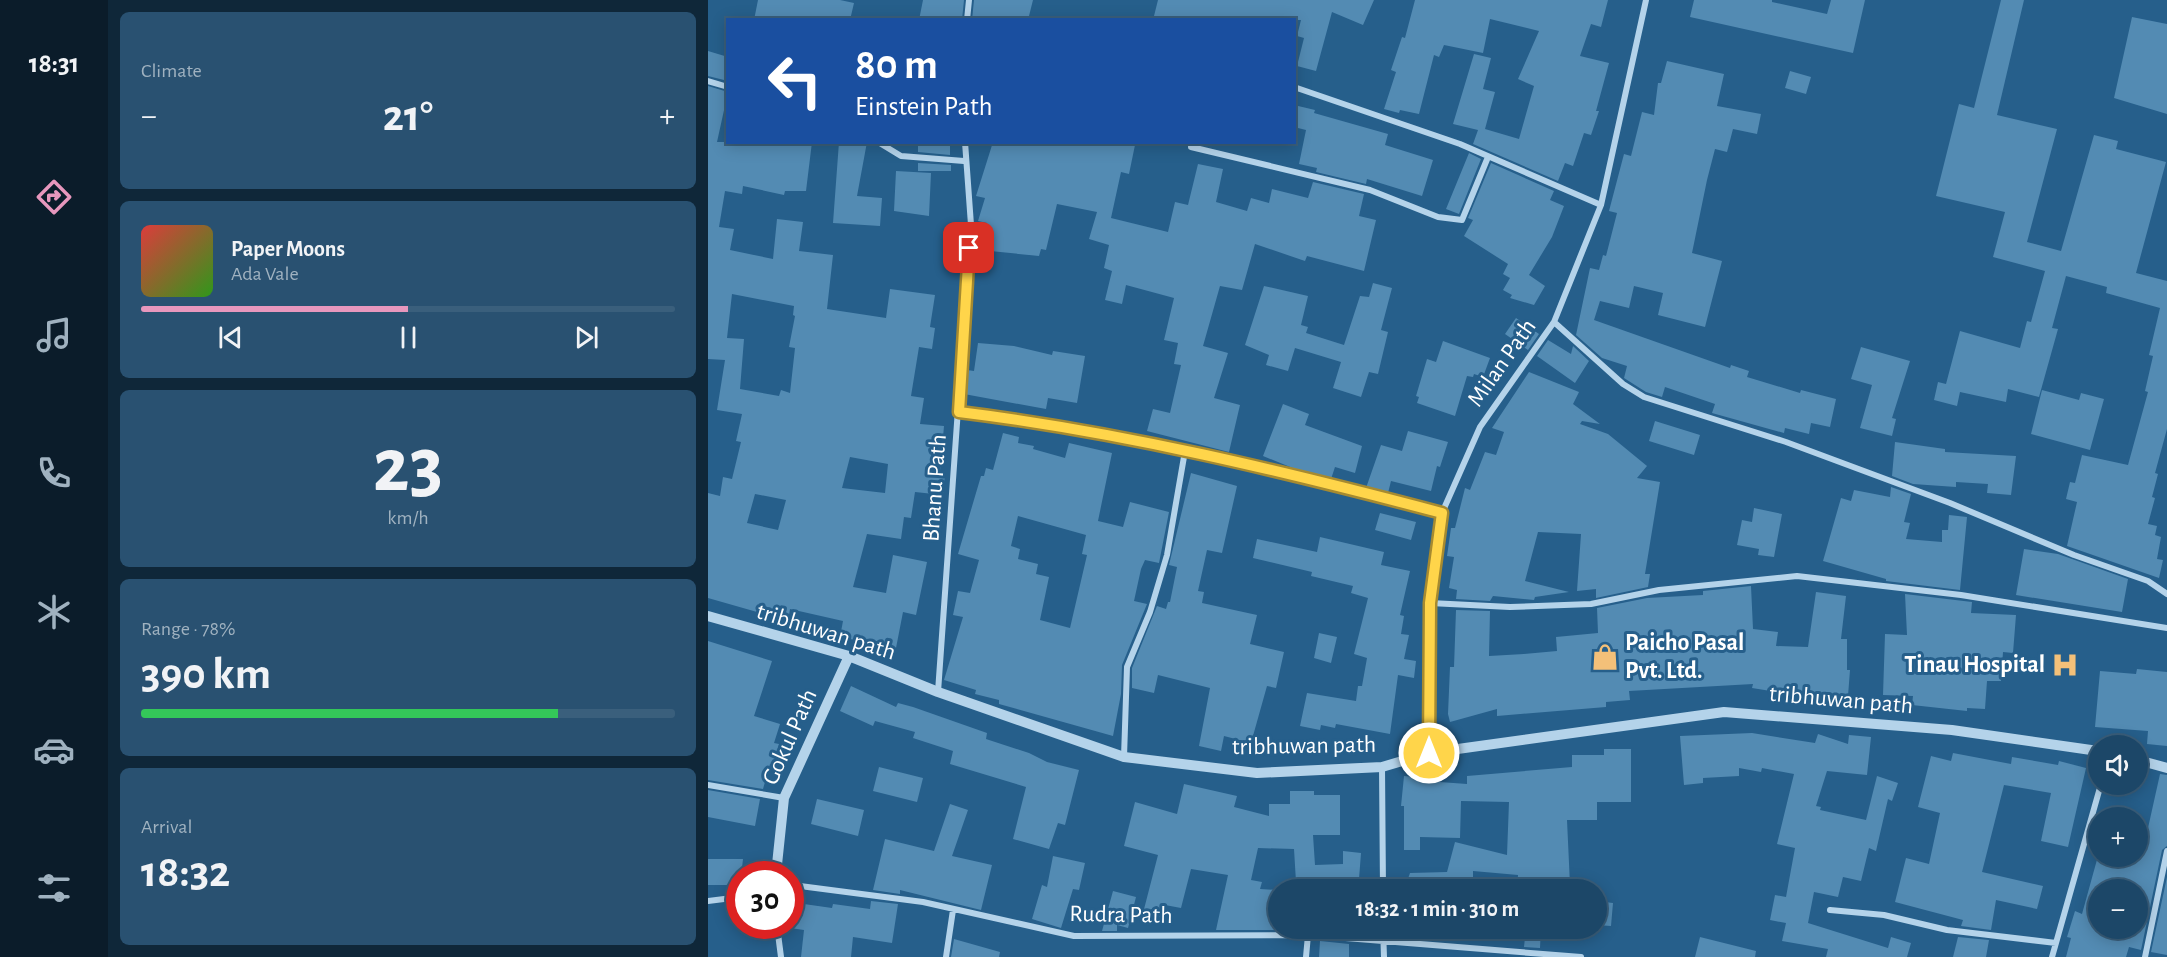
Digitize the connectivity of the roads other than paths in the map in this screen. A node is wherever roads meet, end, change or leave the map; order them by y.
1 (969, 0) edge
2 (1646, 0) edge
3 (967, 18) edge
4 (708, 81) edge
5 (726, 86) edge
6 (1296, 88) edge
7 (881, 144) edge
8 (965, 144) edge
9 (1191, 147) dead end
10 (1488, 157) junction
11 (964, 161) junction
12 (1601, 205) junction
13 (1554, 322) junction
14 (959, 412) junction
15 (1185, 451) junction
16 (1442, 513) junction
17 (2167, 594) edge
18 (1430, 603) junction
19 (708, 616) edge
20 (2167, 628) edge
21 (849, 656) junction
22 (938, 692) junction
23 (2088, 750) edge
24 (1429, 753) junction
25 (1125, 757) junction
26 (2148, 763) edge
27 (1382, 767) junction
28 (2167, 768) edge
29 (708, 785) edge
30 (2098, 795) edge
31 (784, 798) junction
32 (2167, 851) edge
33 (777, 861) edge
34 (1383, 879) edge
35 (804, 887) edge
36 (726, 899) edge
37 (708, 901) edge
38 (953, 910) junction
39 (1830, 910) dead end
40 (1268, 935) edge
41 (779, 939) edge
42 (1308, 939) edge
43 (1351, 939) edge
44 (1383, 942) junction
45 (2056, 943) junction
46 (781, 957) edge
47 (946, 957) edge
48 (1306, 957) edge
49 (1384, 957) edge
50 (1581, 957) edge
51 (2052, 957) edge
52 (2145, 957) edge

1 - 3 street
2 - 12 street, Milan Path
4 - 5 street
6 - 10 street
7 - 11 street
8 - 11 street, Bhanu Path
9 - 10 street
10 - 12 street
11 - 14 street, Bhanu Path
12 - 13 street, Milan Path
13 - 16 street, Milan Path
13 - 17 street
14 - 15 street
14 - 22 street, Bhanu Path
15 - 16 street
15 - 25 street
16 - 18 street, Milan Path
18 - 20 street
18 - 24 street, Milan Path
19 - 21 street, tribhuwan path
21 - 22 street, tribhuwan path
21 - 31 street, Gokul Path
22 - 25 street, tribhuwan path
23 - 24 street, tribhuwan path
24 - 27 street, tribhuwan path
25 - 27 street, tribhuwan path
26 - 28 street
27 - 34 street
29 - 31 street
30 - 45 street
31 - 33 street, Gokul Path
32 - 52 street
35 - 38 street, Rudra Path
36 - 37 street
38 - 40 street, Rudra Path
38 - 47 street
39 - 45 street
41 - 46 street
42 - 48 street
43 - 44 street, Rudra Path
44 - 49 street
44 - 50 street, Rudra Path
45 - 51 street

